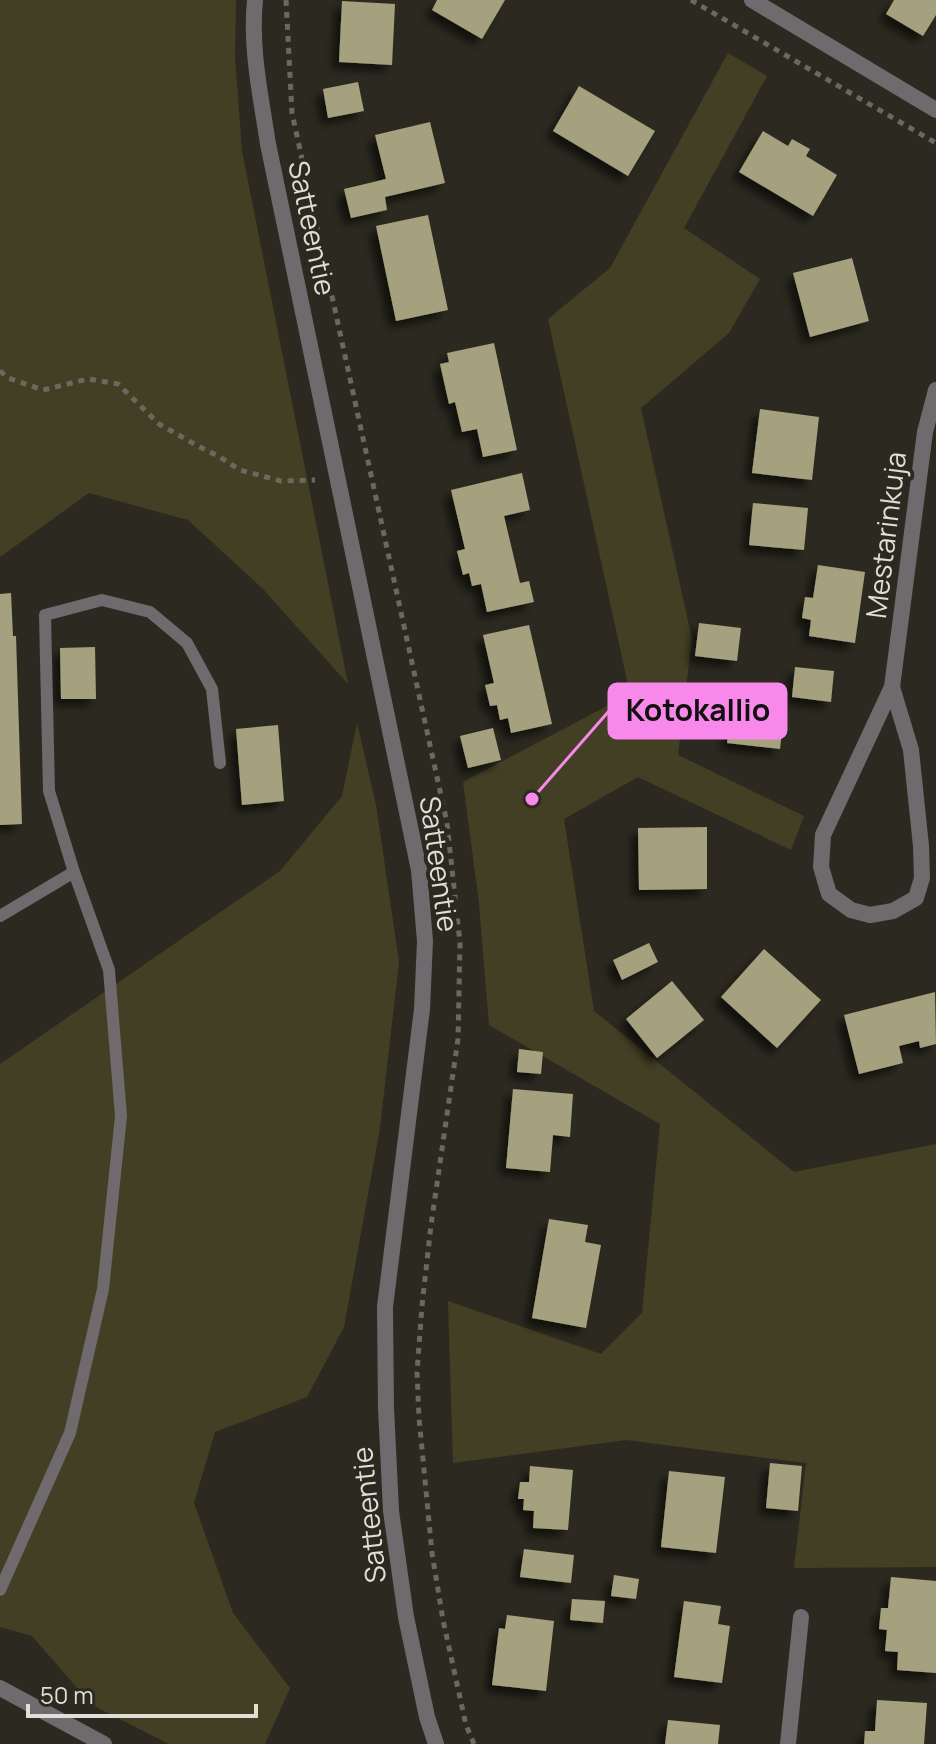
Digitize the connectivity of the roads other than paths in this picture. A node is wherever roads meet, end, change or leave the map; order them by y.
1 (255, 0) edge
2 (752, 0) edge
3 (936, 110) edge
4 (936, 390) edge
5 (892, 687) junction
6 (220, 763) dead end
7 (74, 872) junction
8 (0, 916) edge
9 (0, 1590) edge
10 (801, 1617) dead end
11 (0, 1688) edge
12 (104, 1744) edge
13 (436, 1744) edge
14 (788, 1744) edge

1 - 13 street, Satteentie
2 - 3 street
4 - 5 street, Mestarinkuja
5 - 5 street, Mestarinkuja
6 - 7 lane
7 - 8 lane
7 - 9 lane
10 - 14 street
11 - 12 street

